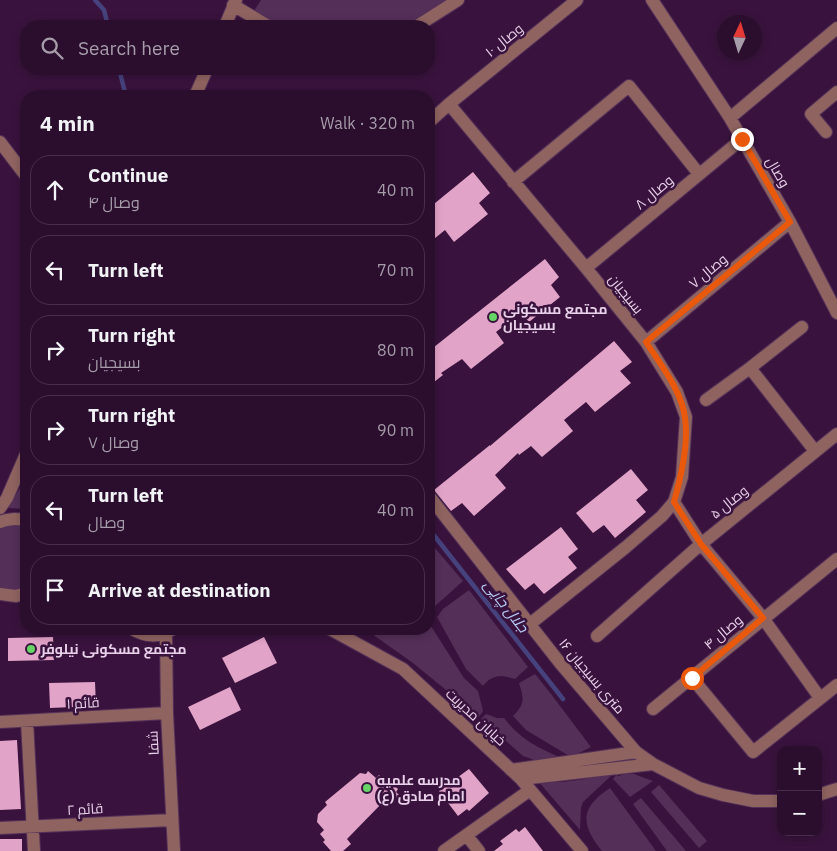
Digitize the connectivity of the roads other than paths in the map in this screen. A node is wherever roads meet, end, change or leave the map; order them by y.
1 (458, 0) edge
2 (577, 0) edge
3 (652, 0) edge
4 (235, 3) edge
5 (228, 20) edge
6 (259, 20) edge
7 (426, 20) edge
8 (837, 28) edge
9 (204, 75) edge
10 (197, 90) edge
11 (837, 92) edge
12 (449, 104) junction
13 (435, 117) edge
14 (730, 118) junction
15 (826, 132) dead end
16 (742, 139) junction
17 (0, 142) edge
18 (20, 168) edge
19 (699, 174) junction
20 (513, 182) junction
21 (790, 222) junction
22 (586, 268) junction
23 (837, 313) edge
24 (802, 327) dead end
25 (646, 342) junction
26 (750, 368) junction
27 (706, 400) dead end
28 (837, 434) edge
29 (815, 451) junction
30 (20, 466) edge
31 (2, 500) edge
32 (674, 502) junction
33 (435, 504) edge
34 (20, 519) edge
35 (0, 522) edge
36 (701, 544) junction
37 (837, 559) edge
38 (0, 594) edge
39 (20, 595) edge
40 (763, 618) junction
41 (530, 624) junction
42 (142, 635) edge
43 (158, 635) edge
44 (169, 635) edge
45 (341, 635) edge
46 (597, 636) dead end
47 (692, 678) junction
48 (837, 685) edge
49 (820, 698) junction
50 (653, 709) dead end
51 (167, 714) junction
52 (27, 720) junction
53 (0, 722) edge
54 (636, 752) junction
55 (653, 764) junction
56 (511, 770) junction
57 (522, 780) junction
58 (530, 790) junction
59 (836, 791) edge
60 (822, 794) edge
61 (777, 801) edge
62 (172, 820) junction
63 (32, 827) junction
64 (0, 828) edge
65 (467, 836) junction
66 (34, 851) edge
67 (174, 851) edge
68 (444, 851) edge
69 (479, 851) edge
70 (582, 851) edge

1 - 7 street
2 - 12 street, وصال ۱۰
3 - 14 street, وصال
4 - 5 street
4 - 6 street
8 - 14 street
9 - 10 street
11 - 15 street
12 - 13 street, وصال ۱۰
12 - 20 street, بسیجیان
14 - 16 street, وصال
16 - 19 street, وصال ۸
16 - 21 street, وصال
17 - 18 street
19 - 20 street
19 - 22 street, وصال ۸
20 - 22 street, بسیجیان
21 - 23 street, وصال
21 - 25 street, وصال ۷
22 - 25 street, بسیجیان
24 - 26 street
25 - 32 street, بسیجیان
26 - 27 street
26 - 29 street
28 - 29 street, وصال ۵
29 - 36 street, وصال ۵
30 - 31 street
32 - 36 street
32 - 41 street, بسیجیان
33 - 41 street, ۱۶ متری بسیجیان
34 - 35 street
36 - 40 street
36 - 46 street, وصال ۵
37 - 40 street, وصال ۴
38 - 39 street
40 - 47 street, وصال ۴
40 - 49 street
41 - 54 street, ۱۶ متری بسیجیان
42 - 43 street
44 - 51 street, شفا
45 - 56 street, خیابان مدیریت
47 - 49 street
47 - 50 street, وصال ۴
48 - 49 street
51 - 52 street, قائم ۱
51 - 62 street, شفا
52 - 53 street, قائم ۱
52 - 63 street
54 - 55 street, ۱۶ متری بسیجیان
54 - 56 street
55 - 57 street
55 - 61 street, ۱۶ متری بسیجیان
56 - 57 street, خیابان مدیریت
57 - 58 street, خیابان مدیریت
58 - 65 street
58 - 70 street, خیابان مدیریت
59 - 60 street
62 - 63 street, قائم ۲
62 - 67 street, شفا
63 - 64 street, قائم ۲
63 - 66 street
65 - 68 street
65 - 69 street

